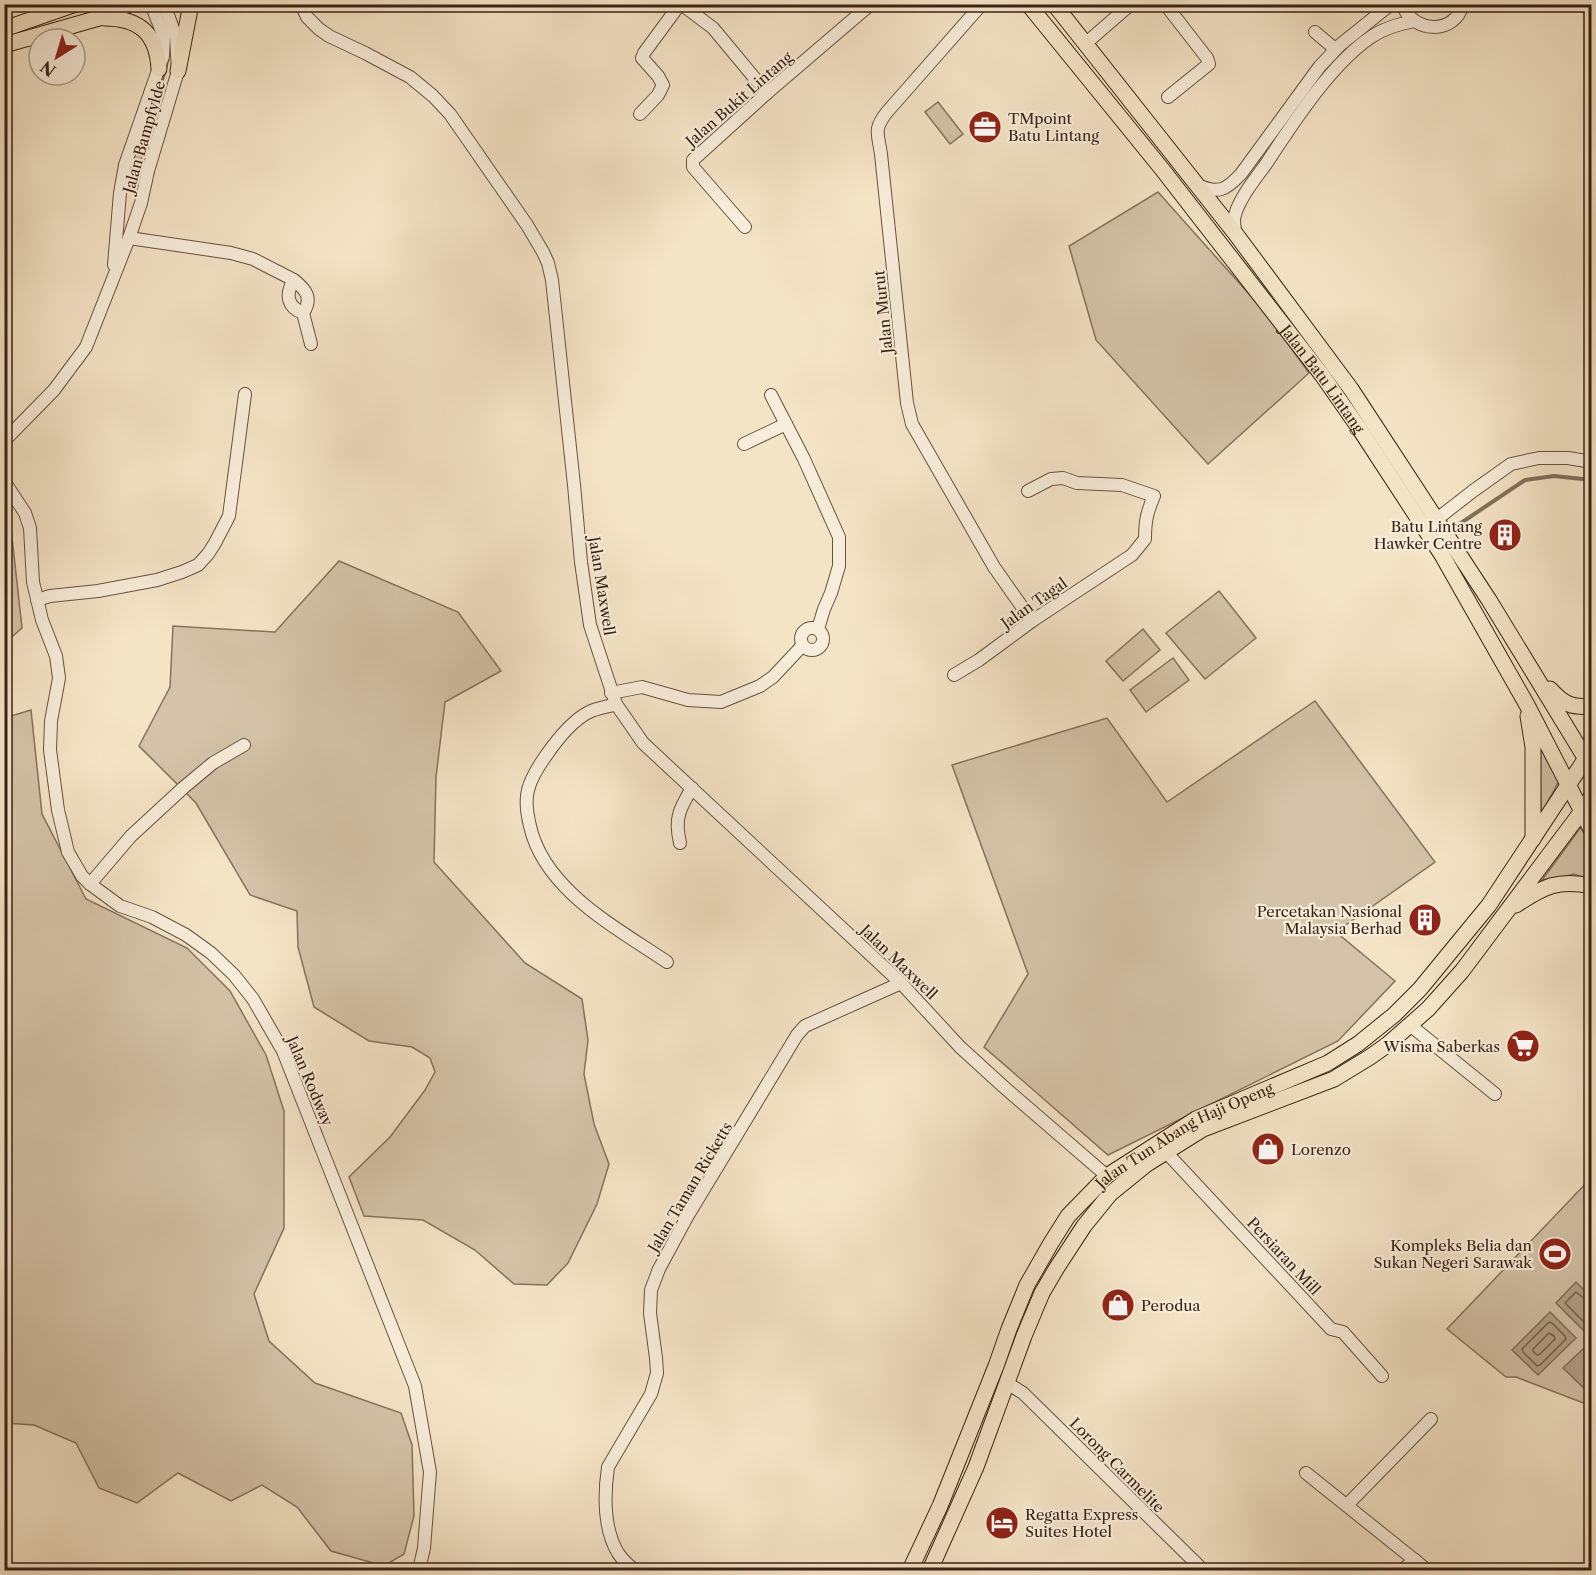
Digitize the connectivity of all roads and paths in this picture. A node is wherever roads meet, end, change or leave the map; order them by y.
1 (76, 4) edge
2 (129, 4) edge
3 (151, 4) edge
4 (164, 4) edge
5 (191, 4) edge
6 (301, 4) edge
7 (680, 4) edge
8 (871, 4) edge
9 (982, 4) edge
10 (1028, 4) edge
11 (1054, 4) edge
12 (1131, 4) edge
13 (1165, 4) edge
14 (1391, 4) edge
15 (1402, 4) edge
16 (1578, 4) edge
17 (1464, 5) edge
18 (1592, 9) edge
19 (99, 18) junction
20 (1414, 21) junction
21 (4, 29) edge
22 (1315, 32) dead end
23 (1085, 44) junction
24 (4, 45) edge
25 (1335, 49) junction
26 (159, 69) junction
27 (178, 71) junction
28 (767, 93) junction
29 (1168, 97) dead end
30 (640, 114) dead end
31 (125, 165) junction
32 (148, 171) junction
33 (1195, 183) junction
34 (745, 227) dead end
35 (1235, 233) junction
36 (129, 238) junction
37 (113, 275) junction
38 (294, 280) junction
39 (303, 313) junction
40 (311, 344) dead end
41 (245, 394) dead end
42 (771, 395) dead end
43 (786, 424) junction
44 (4, 441) edge
45 (744, 444) dead end
46 (1592, 462) edge
47 (4, 481) edge
48 (1028, 491) dead end
49 (1437, 519) junction
50 (37, 600) junction
51 (1032, 621) junction
52 (1531, 669) junction
53 (954, 675) dead end
54 (613, 698) junction
55 (1527, 705) junction
56 (1592, 706) edge
57 (244, 745) dead end
58 (1590, 759) edge
59 (1569, 785) junction
60 (692, 788) junction
61 (1592, 796) edge
62 (1582, 811) junction
63 (1592, 831) edge
64 (1533, 839) junction
65 (680, 843) dead end
66 (90, 884) junction
67 (1592, 886) edge
68 (1507, 911) junction
69 (667, 962) dead end
70 (901, 983) junction
71 (1410, 1025) junction
72 (1495, 1094) dead end
73 (1166, 1152) junction
74 (1107, 1176) junction
75 (1382, 1376) dead end
76 (1007, 1383) junction
77 (1431, 1419) dead end
78 (1306, 1473) dead end
79 (1347, 1505) junction
80 (1415, 1560) junction
81 (419, 1570) edge
82 (635, 1570) edge
83 (910, 1570) edge
84 (930, 1570) edge
85 (1203, 1570) edge
86 (1402, 1570) edge
87 (1427, 1570) edge

1 - 21 main road
2 - 19 main road
3 - 26 street, Jalan Bampfylde
4 - 27 street, Jalan Bampfylde
5 - 27 main road
6 - 54 street, Jalan Maxwell
7 - 28 street
7 - 30 street
8 - 28 street, Jalan Bukit Lintang
9 - 51 street, Jalan Murut
10 - 55 main road, Jalan Batu Lintang
11 - 23 main road, Jalan Batu Lintang
12 - 23 street
13 - 29 street
14 - 25 street
15 - 20 street
16 - 18 street
17 - 20 street
19 - 24 main road
19 - 26 main road
20 - 35 street
22 - 25 street
23 - 33 main road, Jalan Batu Lintang
25 - 33 street
26 - 31 street, Jalan Bampfylde
27 - 32 street, Jalan Bampfylde
28 - 34 street, Jalan Bukit Lintang
31 - 32 street
31 - 37 street, Jalan Bampfylde
32 - 36 street, Jalan Bampfylde
33 - 35 main road, Jalan Batu Lintang
35 - 49 main road, Jalan Batu Lintang
36 - 37 street, Jalan Bampfylde
36 - 38 street
37 - 44 street, Jalan Bampfylde
38 - 39 street
38 - 39 street
39 - 40 street
41 - 50 street
42 - 43 street
43 - 45 street
43 - 54 street
46 - 49 street
47 - 50 street, Jalan Rodway
48 - 51 street, Jalan Tagal
49 - 52 main road, Jalan Batu Lintang
50 - 66 street, Jalan Rodway
51 - 53 street, Jalan Tagal
52 - 56 main road
52 - 58 main road, Jalan Batu Lintang
54 - 60 street, Jalan Maxwell
54 - 69 street
55 - 59 main road, Jalan Batu Lintang
55 - 64 main road
57 - 66 street
58 - 59 main road, Jalan Tun Abang Haji Openg
59 - 62 main road, Jalan Batu Lintang
59 - 64 main road, Jalan Tun Abang Haji Openg
60 - 65 street
60 - 70 street, Jalan Maxwell
61 - 62 main road, Jalan Tun Abang Haji Openg
62 - 63 main road, Jalan Batu Lintang
62 - 68 main road, Jalan Tun Abang Haji Openg
64 - 74 main road, Jalan Tun Abang Haji Openg
66 - 81 street, Jalan Rodway
67 - 68 main road
68 - 71 main road, Jalan Tun Abang Haji Openg
70 - 74 street, Jalan Maxwell
70 - 82 street, Jalan Taman Ricketts
71 - 72 street
71 - 73 main road, Jalan Tun Abang Haji Openg
73 - 75 street, Persiaran Mill
73 - 76 main road, Jalan Tun Abang Haji Openg
74 - 83 main road, Jalan Tun Abang Haji Openg
76 - 84 main road, Jalan Tun Abang Haji Openg
76 - 85 street, Lorong Carmelite
77 - 79 street
78 - 79 street
79 - 80 street
80 - 86 street
80 - 87 street

